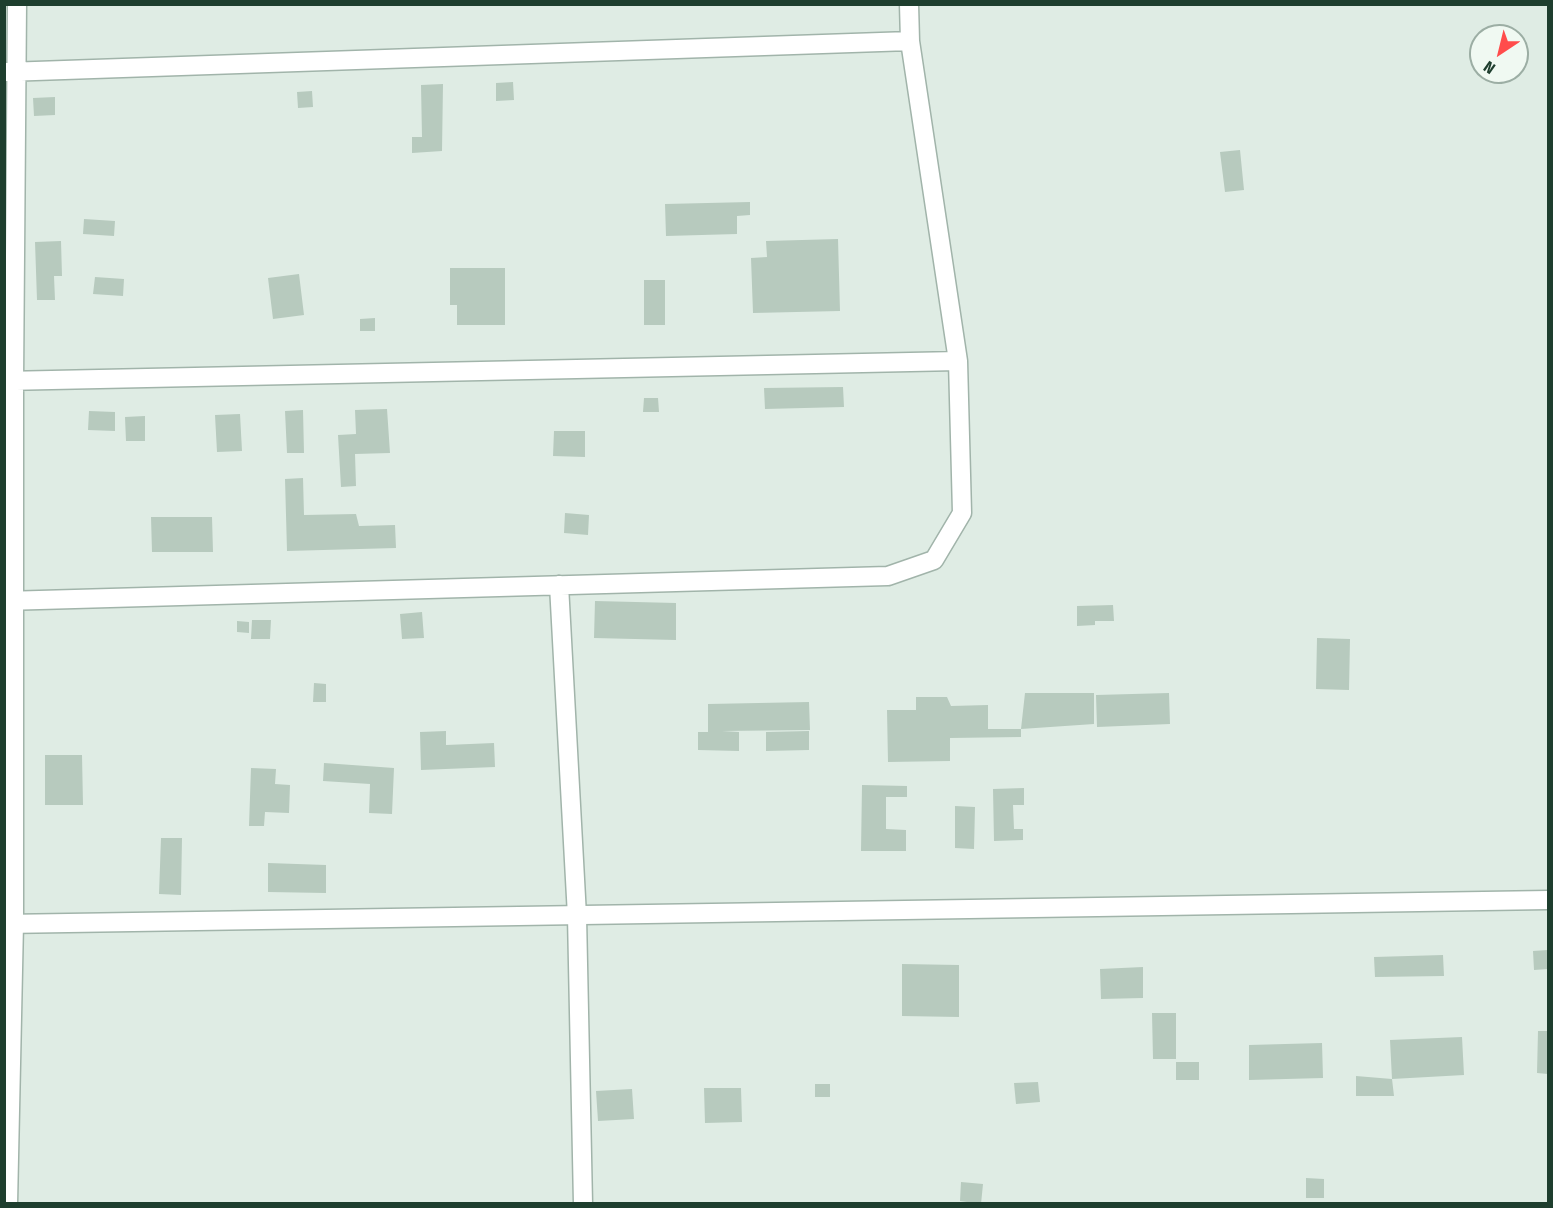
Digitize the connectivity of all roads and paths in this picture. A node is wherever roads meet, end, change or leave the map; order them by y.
1 (17, 4) edge
2 (909, 4) edge
3 (910, 41) junction
4 (11, 72) edge
5 (958, 361) junction
6 (9, 381) edge
7 (558, 585) junction
8 (10, 600) edge
9 (1548, 900) edge
10 (578, 916) junction
11 (9, 923) edge
12 (8, 1203) edge
13 (583, 1203) edge

1 - 4 street
2 - 3 street
3 - 4 street
3 - 5 street
4 - 6 street
5 - 6 street
5 - 7 street
6 - 8 street
7 - 8 street
7 - 10 street
8 - 11 street
9 - 10 street
10 - 11 street
10 - 13 street
11 - 12 street

